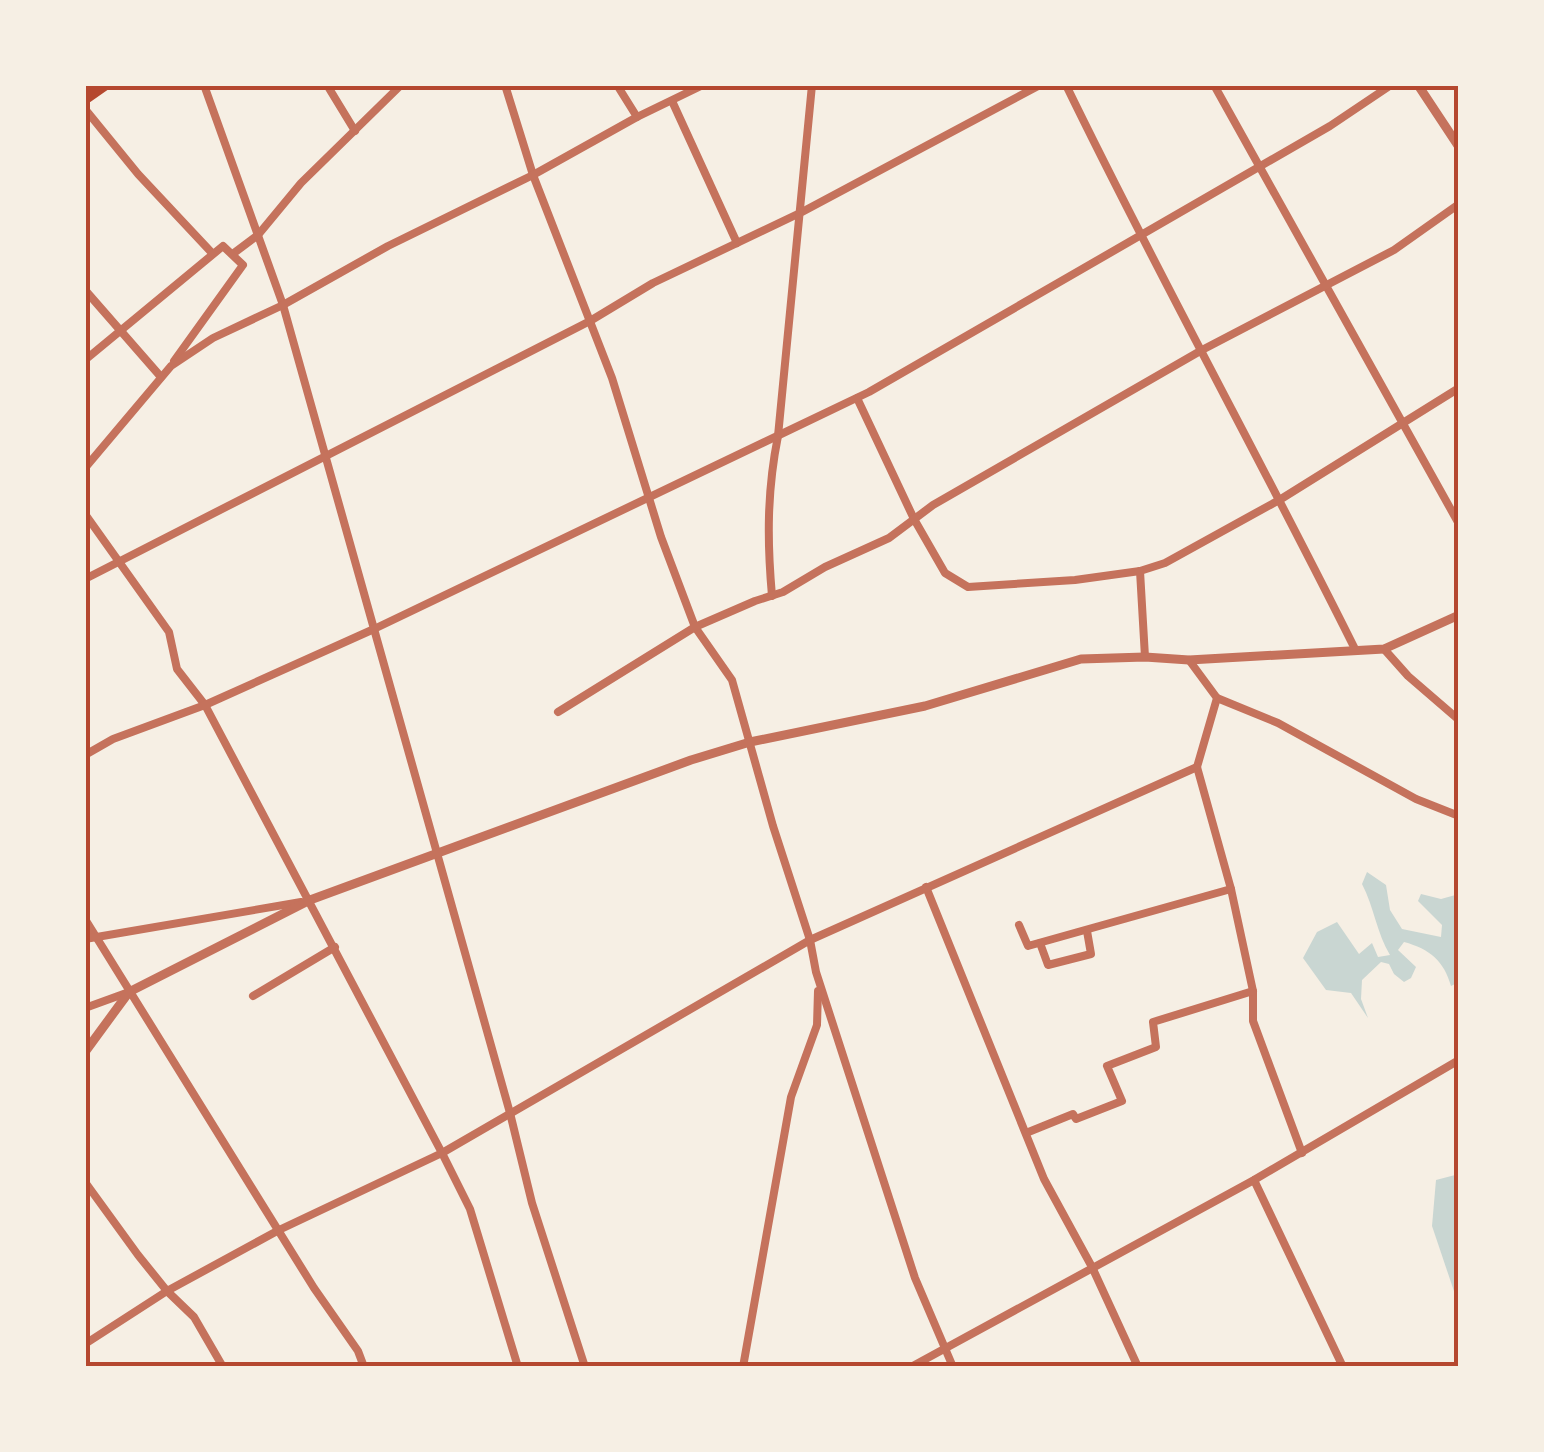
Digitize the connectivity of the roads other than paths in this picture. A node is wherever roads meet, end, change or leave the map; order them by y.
1 (204, 85) edge
2 (327, 85) edge
3 (401, 85) edge
4 (505, 85) edge
5 (617, 85) edge
6 (678, 85) edge
7 (703, 85) edge
8 (812, 85) edge
9 (1040, 85) edge
10 (1066, 85) edge
11 (1214, 85) edge
12 (1391, 85) edge
13 (1418, 85) edge
14 (684, 96) junction
15 (672, 101) junction
16 (85, 109) edge
17 (637, 117) junction
18 (355, 131) junction
19 (1459, 147) edge
20 (1259, 167) junction
21 (533, 174) junction
22 (1459, 204) edge
23 (802, 212) junction
24 (258, 235) junction
25 (1140, 238) junction
26 (737, 243) junction
27 (212, 253) junction
28 (234, 253) junction
29 (1324, 285) junction
30 (85, 290) edge
31 (283, 305) junction
32 (590, 321) junction
33 (120, 331) junction
34 (1202, 350) junction
35 (85, 360) edge
36 (171, 366) junction
37 (161, 377) junction
38 (1459, 388) edge
39 (857, 398) junction
40 (1402, 423) junction
41 (778, 436) junction
42 (326, 458) junction
43 (85, 468) edge
44 (650, 498) junction
45 (1280, 500) junction
46 (85, 514) edge
47 (914, 519) junction
48 (1459, 524) edge
49 (119, 562) junction
50 (1140, 571) junction
51 (85, 580) edge
52 (772, 596) junction
53 (1459, 615) edge
54 (695, 627) junction
55 (374, 629) junction
56 (1355, 649) junction
57 (1384, 649) junction
58 (1145, 657) junction
59 (1189, 660) junction
60 (1217, 698) junction
61 (205, 705) junction
62 (558, 712) dead end
63 (1459, 720) edge
64 (750, 742) junction
65 (85, 754) edge
66 (1197, 767) junction
67 (1459, 816) edge
68 (438, 855) junction
69 (926, 888) junction
70 (1230, 889) junction
71 (310, 900) junction
72 (85, 919) edge
73 (1019, 925) dead end
74 (1086, 930) junction
75 (96, 938) junction
76 (85, 939) edge
77 (810, 940) junction
78 (1040, 943) junction
79 (334, 948) junction
80 (816, 972) junction
81 (1253, 991) junction
82 (129, 992) junction
83 (254, 996) dead end
84 (85, 1008) edge
85 (85, 1052) edge
86 (1459, 1060) edge
87 (1455, 1070) edge
88 (510, 1113) junction
89 (1026, 1134) junction
90 (442, 1153) junction
91 (1302, 1153) junction
92 (1254, 1180) junction
93 (85, 1182) edge
94 (279, 1230) junction
95 (1092, 1267) junction
96 (167, 1291) junction
97 (85, 1344) edge
98 (946, 1348) junction
99 (223, 1367) edge
100 (364, 1367) edge
101 (518, 1367) edge
102 (584, 1367) edge
103 (742, 1367) edge
104 (912, 1367) edge
105 (954, 1367) edge
106 (1138, 1367) edge
107 (1343, 1367) edge

1 - 24 street
2 - 18 street
3 - 18 street
4 - 21 street
5 - 17 street
6 - 14 street
7 - 14 street
8 - 23 street
9 - 23 street
10 - 25 street
11 - 20 street
12 - 20 street
13 - 19 street
14 - 15 street
15 - 17 street
15 - 26 street
16 - 27 street
17 - 21 street
18 - 24 street
20 - 25 street
20 - 29 street
21 - 31 street
21 - 32 street
22 - 29 street
23 - 26 street
23 - 41 street
24 - 28 street
24 - 31 street
25 - 34 street
25 - 39 street
26 - 32 street
27 - 28 street
27 - 33 street
28 - 36 street
29 - 34 street
29 - 40 street
30 - 33 street
31 - 36 street
31 - 42 street
32 - 42 street
32 - 44 street
33 - 35 street
33 - 37 street
34 - 45 street
34 - 47 street
36 - 37 street
37 - 43 street
38 - 40 street
39 - 41 street
39 - 47 street
40 - 45 street
40 - 48 street
41 - 44 street
41 - 52 street
42 - 49 street
42 - 55 street
44 - 54 street
44 - 55 street
45 - 50 street
45 - 56 street
46 - 49 street
47 - 50 street
47 - 52 street
49 - 51 street
49 - 61 street
50 - 58 street
52 - 54 street
53 - 57 street
54 - 62 street
54 - 64 street
55 - 61 street
55 - 68 street
56 - 57 street
56 - 59 street
57 - 63 street
58 - 59 street
58 - 64 street
59 - 60 street
60 - 66 street
60 - 67 street
61 - 65 street
61 - 71 street
64 - 68 street
64 - 77 street
66 - 69 street
66 - 70 street
68 - 71 street
68 - 88 street
69 - 77 street
69 - 89 street
70 - 74 street
70 - 81 street
71 - 75 street
71 - 79 street
71 - 82 street
72 - 75 street
73 - 78 street
74 - 78 street
74 - 78 street
75 - 76 street
75 - 82 street
77 - 80 street
77 - 88 street
79 - 83 street
79 - 90 street
80 - 98 street
80 - 103 street
81 - 89 street
81 - 91 street
82 - 84 street
82 - 85 street
82 - 94 street
86 - 87 street
87 - 91 street
88 - 90 street
88 - 102 street
89 - 95 street
90 - 94 street
90 - 101 street
91 - 92 street
92 - 95 street
92 - 107 street
93 - 96 street
94 - 96 street
94 - 100 street
95 - 98 street
95 - 106 street
96 - 97 street
96 - 99 street
98 - 104 street
98 - 105 street

